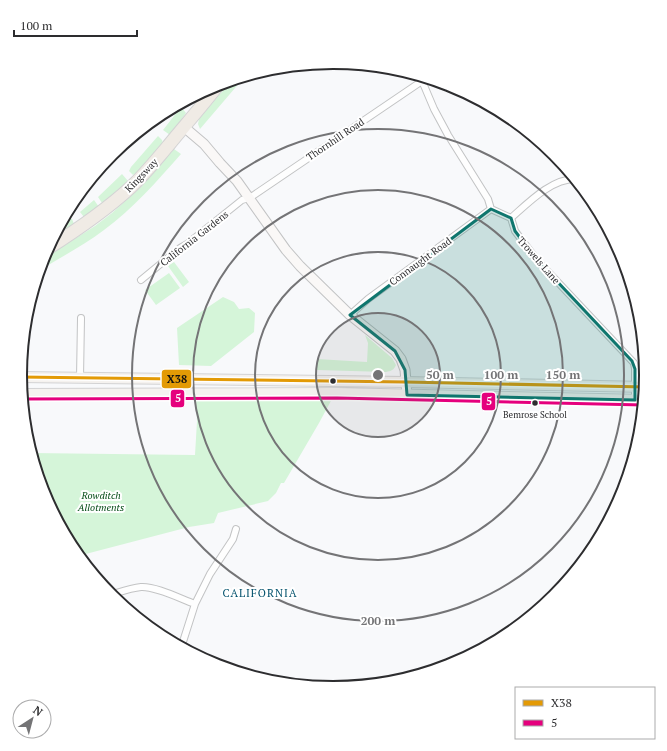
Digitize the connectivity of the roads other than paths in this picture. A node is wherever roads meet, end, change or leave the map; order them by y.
1 (418, 80) edge
2 (423, 82) edge
3 (210, 95) edge
4 (184, 127) junction
5 (569, 180) edge
6 (249, 198) junction
7 (491, 209) junction
8 (511, 218) junction
9 (58, 242) edge
10 (141, 280) dead end
11 (350, 315) junction
12 (81, 318) dead end
13 (27, 377) edge
14 (80, 378) junction
15 (406, 382) junction
16 (635, 386) junction
17 (639, 386) edge
18 (28, 394) edge
19 (407, 395) junction
20 (639, 397) edge
21 (639, 400) edge
22 (236, 529) dead end
23 (118, 593) edge
24 (195, 604) junction
25 (183, 642) edge

1 - 6 street, Thornhill Road
2 - 7 street
3 - 4 highway, Kingsway
4 - 6 street
4 - 9 highway, Kingsway
5 - 8 street
6 - 10 street, California Gardens
6 - 11 street
7 - 8 street
7 - 11 street, Connaught Road
8 - 16 street, Trowels Lane
11 - 15 street
12 - 14 street
13 - 14 main road
14 - 15 main road
15 - 16 main road
15 - 19 street
16 - 17 main road
16 - 20 street, Trowels Lane
18 - 19 main road
19 - 21 main road
22 - 24 street
23 - 24 street
24 - 25 street

